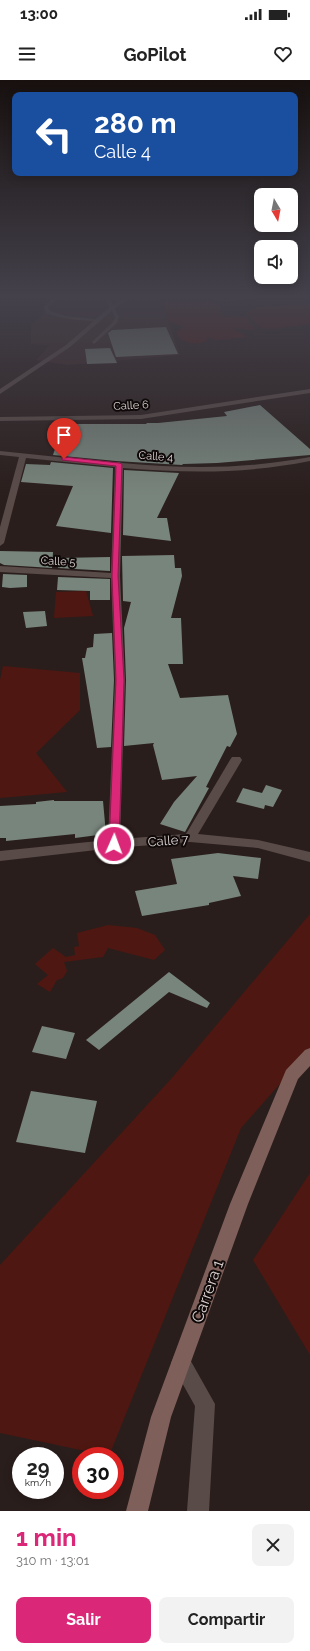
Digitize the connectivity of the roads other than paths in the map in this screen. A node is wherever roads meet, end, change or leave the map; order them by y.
1 (43, 363) edge
2 (310, 391) edge
3 (0, 392) edge
4 (0, 419) edge
5 (0, 453) edge
6 (23, 455) junction
7 (310, 459) edge
8 (119, 464) junction
9 (0, 543) edge
10 (0, 569) edge
11 (115, 576) junction
12 (236, 760) dead end
13 (190, 838) junction
14 (114, 844) junction
15 (0, 856) edge
16 (310, 857) edge
17 (310, 1055) edge
18 (181, 1362) junction
19 (137, 1511) edge
20 (198, 1511) edge

1 - 3 street
2 - 4 street, Calle 6
5 - 6 street, Calle 4
6 - 8 street, Calle 4
6 - 9 street
7 - 8 street, Calle 4
8 - 11 street
10 - 11 street, Calle 5
11 - 14 street
12 - 13 street
13 - 14 street, Calle 7
13 - 16 street, Calle 7
14 - 15 street, Calle 7
17 - 18 main road, Carrera 1
18 - 19 main road, Carrera 1
18 - 20 street

